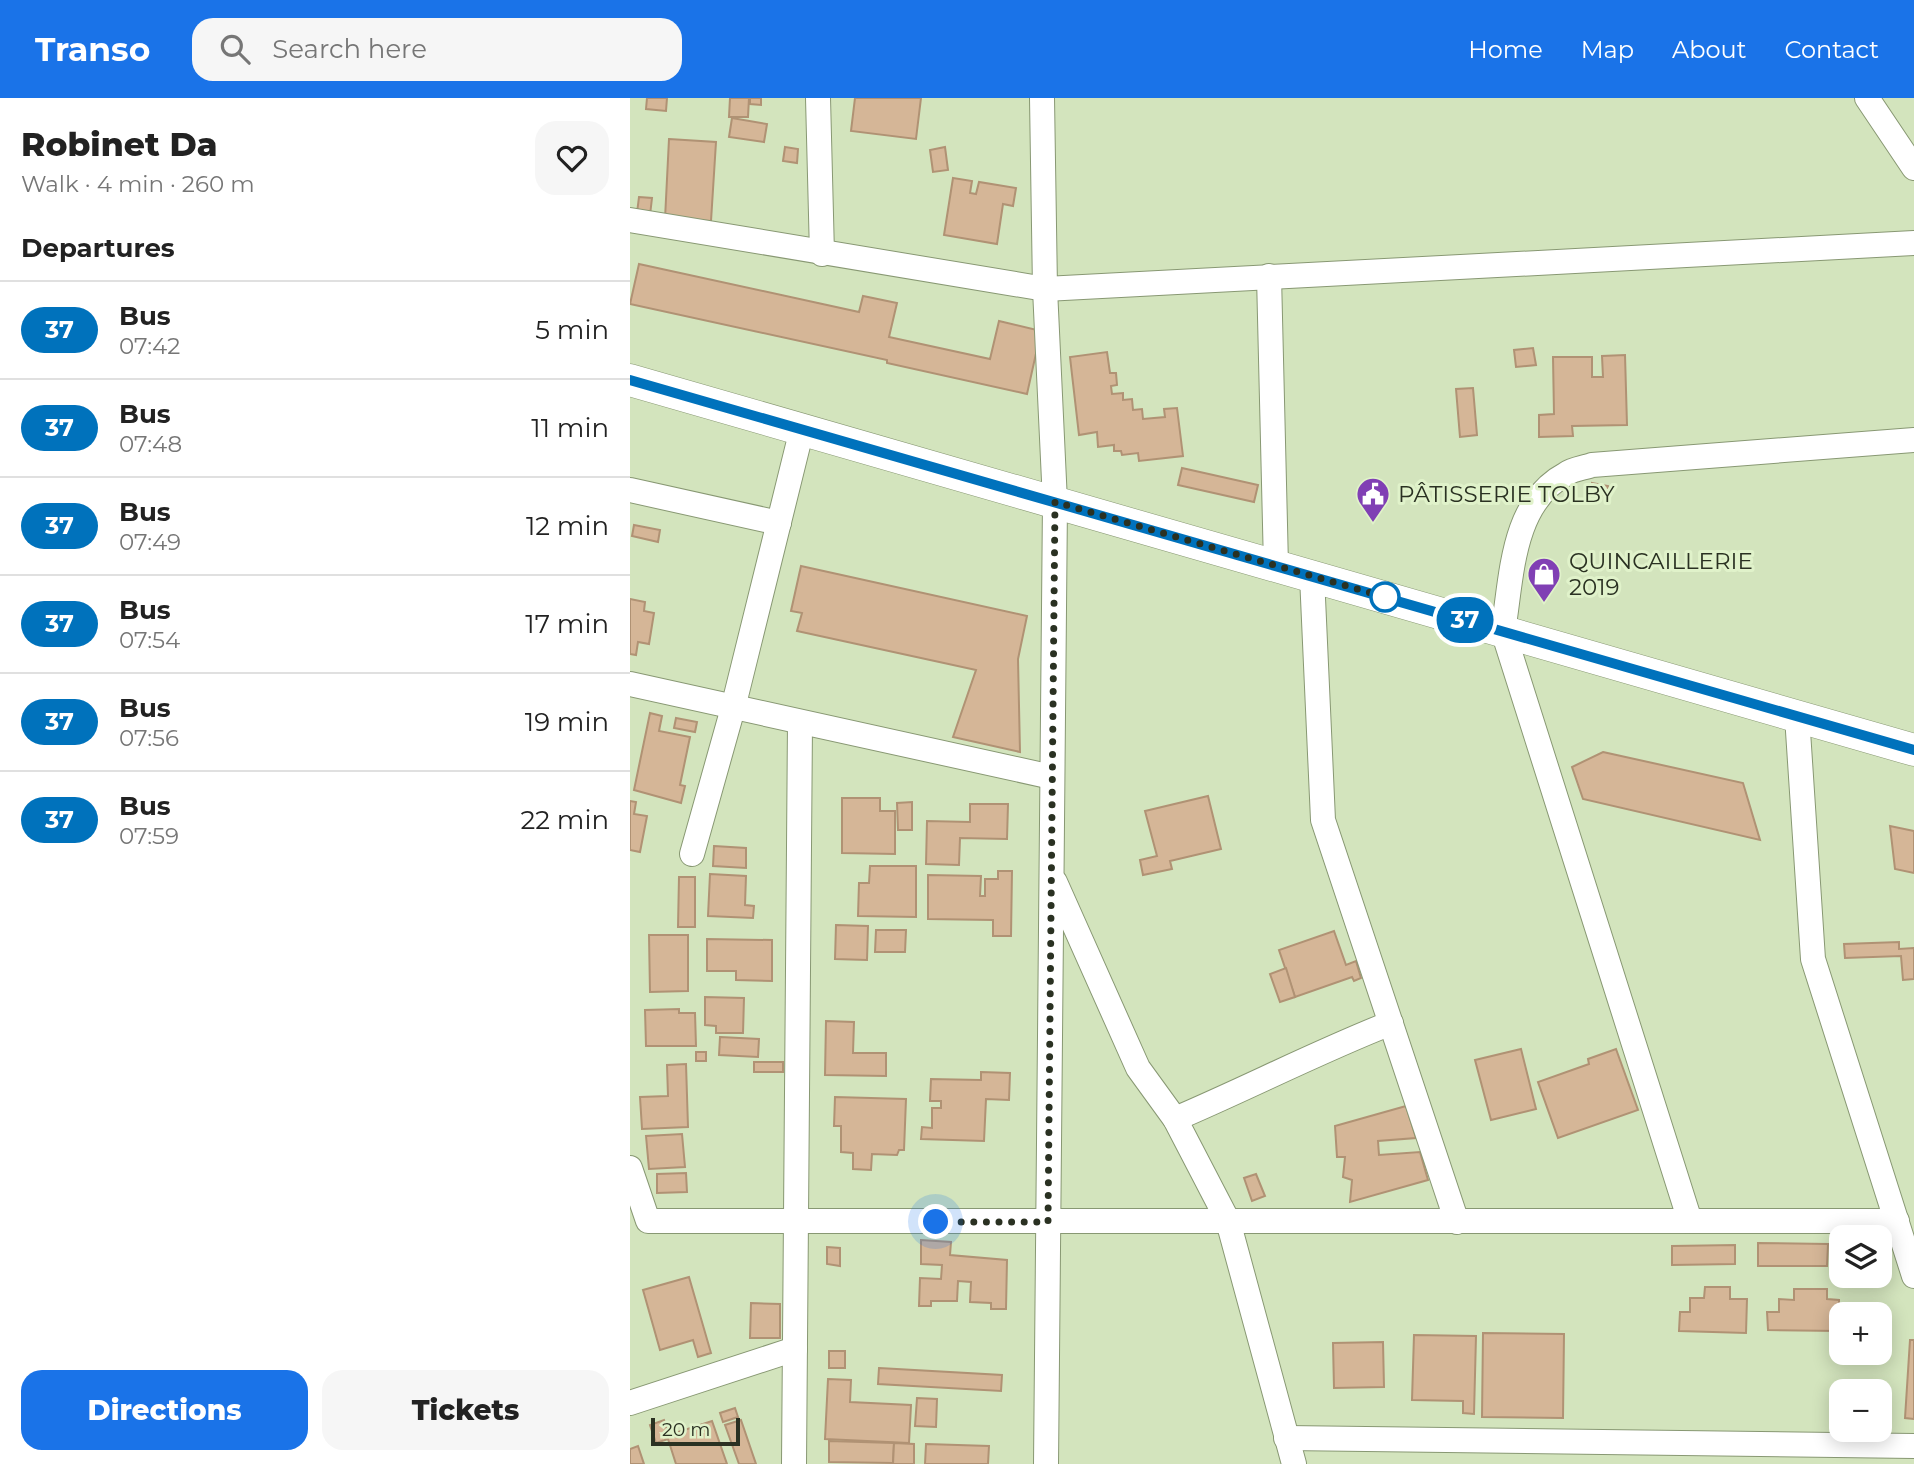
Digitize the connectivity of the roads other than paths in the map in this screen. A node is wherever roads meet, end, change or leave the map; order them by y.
1 (818, 98) edge
2 (1042, 98) edge
3 (1867, 98) edge
4 (1914, 169) edge
5 (630, 220) edge
6 (1914, 243) edge
7 (822, 254) junction
8 (1269, 276) junction
9 (1045, 289) junction
10 (630, 380) edge
11 (802, 429) junction
12 (1914, 440) edge
13 (630, 490) edge
14 (1055, 502) junction
15 (779, 523) junction
16 (1276, 566) junction
17 (1312, 576) junction
18 (1503, 631) junction
19 (630, 684) edge
20 (733, 708) junction
21 (1797, 716) junction
22 (800, 723) junction
23 (1914, 750) edge
24 (1052, 777) junction
25 (692, 854) dead end
26 (1051, 872) junction
27 (1391, 1023) junction
28 (1175, 1119) junction
29 (631, 1174) edge
30 (1228, 1221) junction
31 (1690, 1221) junction
32 (796, 1222) junction
33 (1048, 1222) junction
34 (1457, 1222) junction
35 (1897, 1222) junction
36 (1912, 1262) edge
37 (795, 1349) junction
38 (630, 1403) edge
39 (1286, 1437) junction
40 (1914, 1446) edge
41 (794, 1464) edge
42 (1046, 1464) edge
43 (1294, 1464) edge

1 - 7 street
2 - 9 street
3 - 4 street
5 - 7 street
6 - 8 street
7 - 9 street
8 - 9 street
8 - 16 street
9 - 14 street
10 - 11 street
11 - 14 street
11 - 15 street
12 - 18 street
13 - 15 street
14 - 16 street
14 - 24 street
15 - 20 street
16 - 17 street
17 - 18 street
17 - 27 street
18 - 21 street
18 - 31 street
19 - 20 street
20 - 22 street
20 - 25 street
21 - 23 street
21 - 35 street
22 - 24 street
22 - 32 street
24 - 26 street
26 - 28 street
26 - 33 street
27 - 28 street
27 - 34 street
28 - 30 street
29 - 32 street
30 - 33 street
30 - 34 street
30 - 39 street
31 - 34 street
31 - 35 street
32 - 33 street
32 - 37 street
33 - 42 street
35 - 36 street
37 - 38 street
37 - 41 street
39 - 40 street
39 - 43 street

